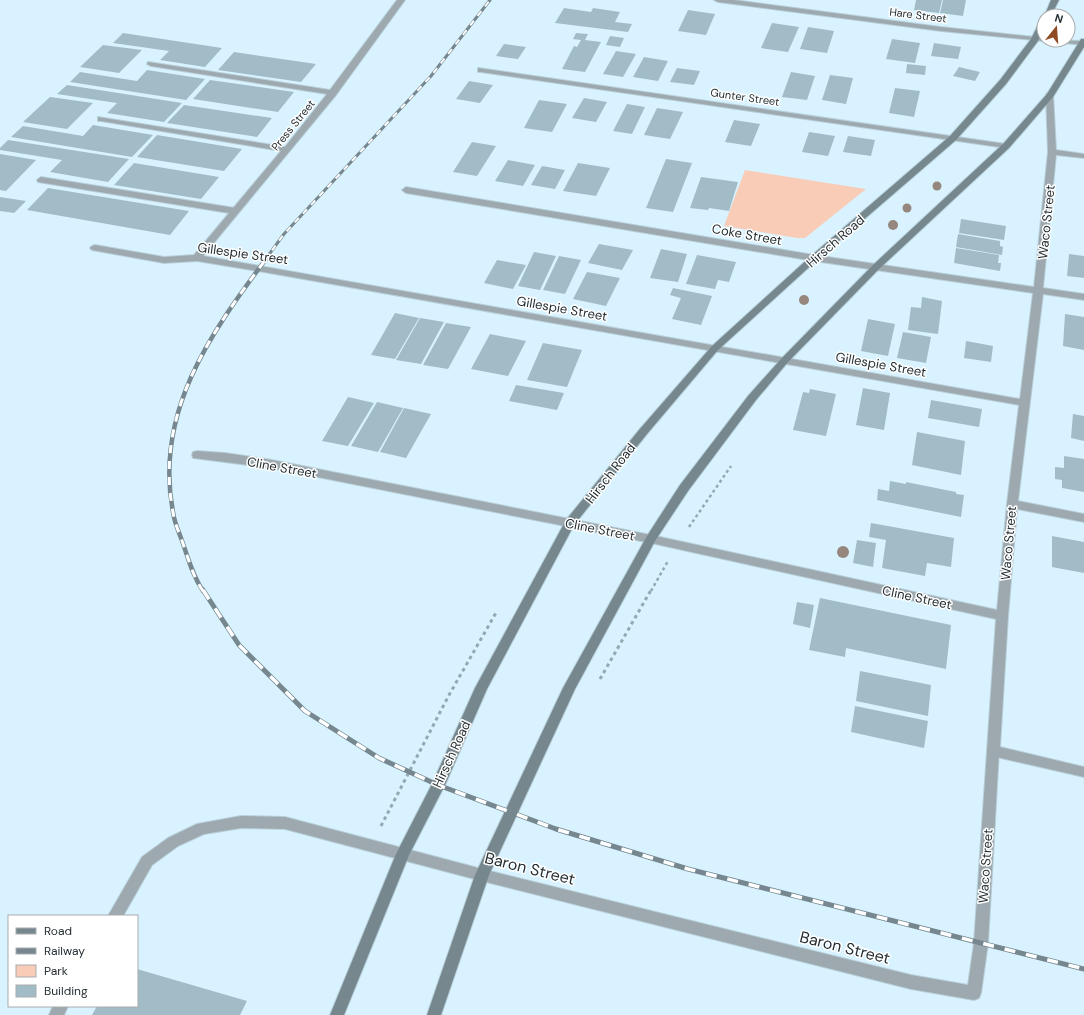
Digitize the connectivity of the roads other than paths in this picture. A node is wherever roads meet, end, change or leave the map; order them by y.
1 (401, 0) edge
2 (718, 0) edge
3 (1036, 39) edge
4 (1084, 42) edge
5 (1036, 46) edge
6 (151, 64) dead end
7 (481, 70) dead end
8 (333, 93) junction
9 (1050, 95) junction
10 (101, 119) dead end
11 (953, 138) junction
12 (1006, 146) junction
13 (287, 150) junction
14 (1052, 152) junction
15 (1084, 156) edge
16 (41, 180) dead end
17 (406, 190) dead end
18 (235, 211) junction
19 (95, 248) dead end
20 (197, 258) junction
21 (814, 258) junction
22 (876, 267) junction
23 (1038, 290) junction
24 (1084, 297) edge
25 (715, 348) junction
26 (784, 360) junction
27 (1025, 402) junction
28 (197, 455) dead end
29 (1012, 504) junction
30 (1084, 518) edge
31 (570, 524) junction
32 (651, 539) junction
33 (1002, 616) junction
34 (993, 751) junction
35 (1084, 772) edge
36 (403, 854) junction
37 (482, 875) junction
38 (116, 915) edge
39 (974, 993) joint
40 (337, 1015) edge
41 (434, 1015) edge

1 - 8 street, Press Street
2 - 3 street, Hare Street
4 - 9 main road
5 - 11 main road, Hirsch Road
6 - 8 street
7 - 11 street, Gunter Street
8 - 13 street, Press Street
9 - 12 main road
9 - 14 street, Waco Street
10 - 13 street
11 - 12 street, Gunter Street
11 - 21 main road, Hirsch Road
12 - 22 main road
13 - 18 street, Press Street
14 - 15 street
14 - 23 street, Waco Street
16 - 18 street
17 - 21 street, Coke Street
18 - 20 street, Press Street
19 - 20 street, Gillespie Street
20 - 25 street, Gillespie Street
21 - 22 street, Coke Street
21 - 25 main road, Hirsch Road
22 - 23 street, Coke Street
22 - 26 main road
23 - 24 street, Coke Street
23 - 27 street, Waco Street
25 - 26 street, Gillespie Street
25 - 31 main road, Hirsch Road
26 - 27 street, Gillespie Street
26 - 32 main road
27 - 29 street, Waco Street
28 - 31 street, Cline Street
29 - 30 street
29 - 33 street, Waco Street
31 - 32 street, Cline Street
31 - 36 main road, Hirsch Road
32 - 33 street, Cline Street
32 - 37 main road
33 - 34 street, Waco Street
34 - 35 street
34 - 39 street, Waco Street
36 - 37 street, Baron Street
36 - 38 street, Baron Street
36 - 40 main road, Hirsch Road
37 - 39 street, Baron Street
37 - 41 main road

